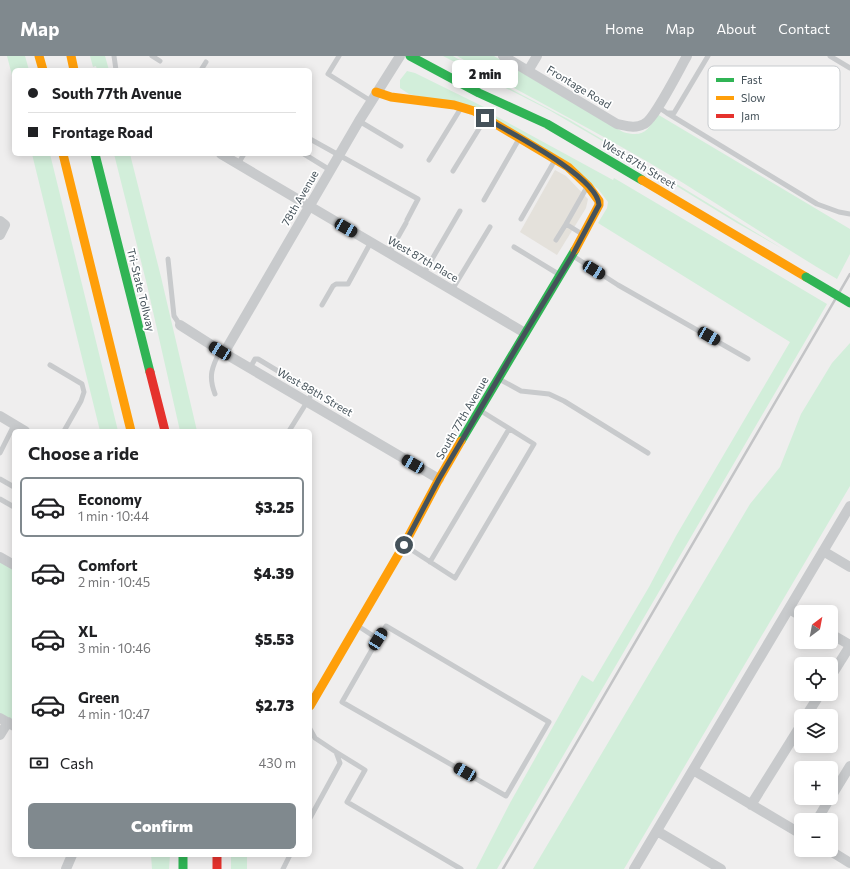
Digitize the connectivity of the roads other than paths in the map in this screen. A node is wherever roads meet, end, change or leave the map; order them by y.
1 (39, 56) edge
2 (71, 56) edge
3 (114, 56) edge
4 (152, 56) edge
5 (339, 56) edge
6 (400, 56) edge
7 (410, 56) edge
8 (504, 56) edge
9 (537, 56) edge
10 (687, 56) edge
11 (708, 56) edge
12 (830, 56) edge
13 (160, 61) dead end
14 (206, 62) dead end
15 (42, 68) edge
16 (74, 68) edge
17 (116, 68) edge
18 (202, 68) edge
19 (850, 68) edge
20 (528, 70) junction
21 (376, 92) junction
22 (371, 102) junction
23 (462, 107) junction
24 (658, 107) junction
25 (667, 113) junction
26 (485, 118) junction
27 (359, 121) junction
28 (520, 138) junction
29 (312, 140) edge
30 (401, 146) dead end
31 (63, 156) edge
32 (95, 156) edge
33 (224, 156) edge
34 (243, 156) edge
35 (307, 156) edge
36 (339, 156) junction
37 (556, 159) junction
38 (430, 160) dead end
39 (238, 164) junction
40 (330, 170) junction
41 (454, 171) dead end
42 (588, 186) junction
43 (484, 200) dead end
44 (309, 206) junction
45 (460, 211) dead end
46 (850, 214) edge
47 (521, 219) dead end
48 (3, 223) edge
49 (566, 224) junction
50 (490, 227) dead end
51 (582, 234) junction
52 (0, 235) edge
53 (556, 240) dead end
54 (371, 242) junction
55 (514, 247) dead end
56 (389, 253) junction
57 (572, 256) junction
58 (168, 259) dead end
59 (424, 273) junction
60 (561, 275) junction
61 (452, 290) junction
62 (850, 303) edge
63 (322, 305) dead end
64 (180, 325) joint
65 (525, 333) junction
66 (222, 352) junction
67 (748, 359) dead end
68 (50, 365) dead end
69 (250, 368) junction
70 (291, 378) junction
71 (498, 379) junction
72 (285, 388) junction
73 (215, 394) dead end
74 (307, 402) junction
75 (480, 411) junction
76 (0, 416) edge
77 (14, 425) junction
78 (21, 429) edge
79 (65, 429) edge
80 (131, 429) edge
81 (164, 429) edge
82 (290, 429) edge
83 (509, 429) junction
84 (0, 453) edge
85 (648, 453) dead end
86 (0, 479) edge
87 (439, 479) junction
88 (12, 486) edge
89 (0, 499) edge
90 (12, 506) edge
91 (850, 506) edge
92 (404, 545) junction
93 (823, 551) junction
94 (0, 557) edge
95 (430, 562) junction
96 (12, 564) edge
97 (850, 567) edge
98 (789, 608) junction
99 (794, 611) edge
100 (357, 625) junction
101 (838, 638) edge
102 (378, 639) junction
103 (850, 646) edge
104 (838, 665) edge
105 (312, 703) edge
106 (7, 722) edge
107 (312, 733) edge
108 (0, 735) edge
109 (794, 736) edge
110 (336, 752) junction
111 (850, 766) edge
112 (693, 770) junction
113 (838, 786) edge
114 (751, 805) junction
115 (312, 814) edge
116 (794, 830) edge
117 (657, 831) junction
118 (838, 856) edge
119 (71, 857) edge
120 (183, 857) edge
121 (217, 857) edge
122 (289, 857) edge
123 (850, 863) edge
124 (66, 869) edge
125 (183, 869) edge
126 (217, 869) edge
127 (283, 869) edge
128 (461, 869) edge
129 (634, 869) edge
130 (721, 869) edge

1 - 15 main road
2 - 16 main road
3 - 17 lane
4 - 13 lane
5 - 22 lane
6 - 21 street, 78th Avenue
7 - 62 main road, West 87th Street, bridge
8 - 20 street, Frontage Road
9 - 20 street
10 - 24 street
11 - 25 lane
12 - 19 lane
14 - 18 lane
20 - 24 street, Frontage Road
21 - 22 street, 78th Avenue
21 - 23 main road
22 - 27 street, 78th Avenue
23 - 26 main road
23 - 38 lane
24 - 25 lane
25 - 46 lane
26 - 28 main road
26 - 41 lane
27 - 30 lane
27 - 36 street, 78th Avenue
28 - 37 main road
28 - 43 lane
29 - 36 lane
31 - 80 main road
32 - 81 main road, Tri-State Tollway
33 - 39 street, West 87th Place
34 - 39 lane
35 - 40 lane
36 - 40 street, 78th Avenue
36 - 56 lane
37 - 42 main road
37 - 47 lane
39 - 44 street, West 87th Place
40 - 44 street, 78th Avenue
42 - 49 lane
42 - 51 main road, South 77th Avenue
44 - 54 street, West 87th Place
44 - 66 street, 78th Avenue
45 - 59 lane
48 - 52 street
49 - 51 lane
49 - 53 lane
50 - 61 lane
51 - 57 main road, South 77th Avenue
54 - 56 street, West 87th Place
54 - 63 lane
55 - 60 lane
56 - 59 street, West 87th Place
57 - 60 main road, South 77th Avenue
57 - 67 lane
58 - 64 lane
59 - 61 street, West 87th Place
60 - 65 main road, South 77th Avenue
61 - 65 street, West 87th Place
64 - 66 street, West 88th Street
65 - 71 main road, South 77th Avenue
66 - 69 street, West 88th Street
66 - 73 lane
68 - 79 lane
69 - 70 lane
69 - 72 street, West 88th Street
70 - 72 lane
70 - 74 lane
71 - 75 main road, South 77th Avenue
71 - 85 lane
72 - 74 street, West 88th Street
74 - 82 lane
74 - 87 street, West 88th Street
75 - 83 lane
75 - 87 main road, South 77th Avenue
76 - 77 street
77 - 78 street
77 - 84 lane
83 - 95 lane
83 - 95 lane
86 - 88 lane
87 - 92 main road, South 77th Avenue
89 - 90 lane
91 - 93 street
92 - 95 lane
92 - 100 main road, South 77th Avenue
93 - 97 street
93 - 98 street
94 - 96 street
98 - 99 street
98 - 112 street
100 - 102 lane
100 - 105 main road, South 77th Avenue
101 - 103 street
102 - 102 lane
103 - 104 street
106 - 108 street
107 - 110 lane
109 - 114 street
110 - 115 lane
110 - 128 lane
111 - 113 street
112 - 114 street
112 - 117 street
114 - 116 street
117 - 129 street
117 - 130 street
118 - 123 street
119 - 124 street
120 - 125 main road
121 - 126 main road
122 - 127 lane

